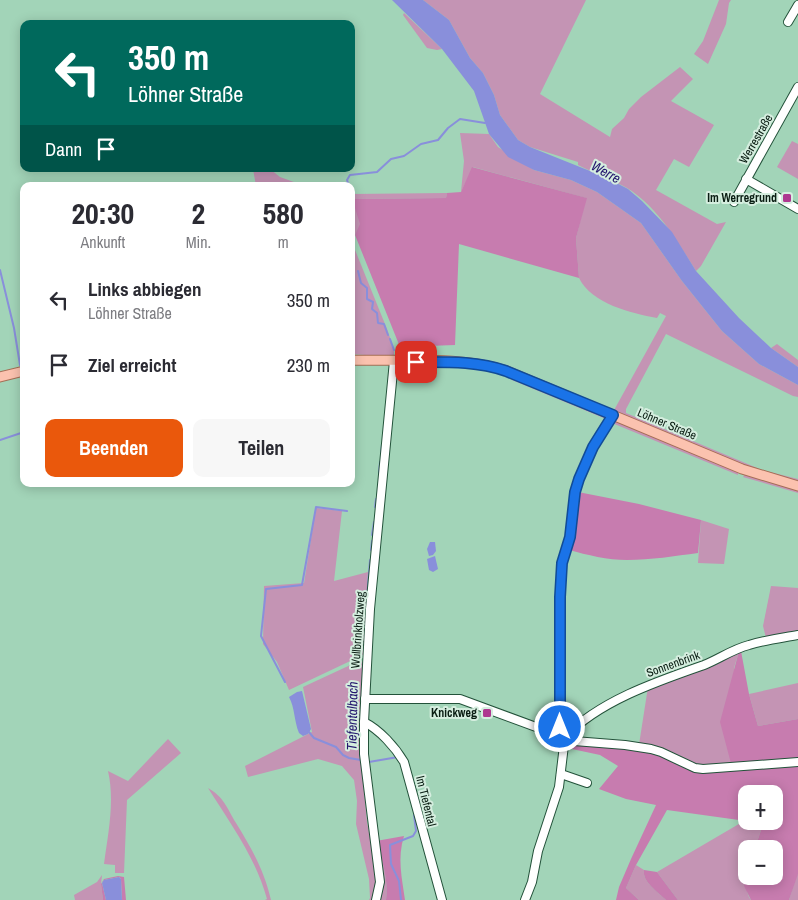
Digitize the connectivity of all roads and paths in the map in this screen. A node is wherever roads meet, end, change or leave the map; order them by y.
1 (798, 6) edge
2 (788, 22) dead end
3 (797, 92) edge
4 (746, 180) junction
5 (734, 202) dead end
6 (798, 209) edge
7 (355, 360) edge
8 (394, 361) junction
9 (20, 372) edge
10 (0, 377) edge
11 (613, 415) junction
12 (798, 486) edge
13 (798, 635) edge
14 (365, 699) junction
15 (364, 722) junction
16 (563, 736) junction
17 (798, 762) edge
18 (562, 774) junction
19 (587, 783) dead end
20 (376, 900) edge
21 (442, 900) edge
22 (525, 900) edge

1 - 2 street
3 - 4 street, Werrestraße
4 - 5 street, Werrestraße
4 - 6 street
7 - 8 main road, Löhner Straße
8 - 11 main road, Löhner Straße
8 - 14 street, Wullbrinkholzweg
9 - 10 main road
11 - 12 main road, Löhner Straße
11 - 16 street
13 - 16 street, Sonnenbrink
14 - 15 street, Wullbrinkholzweg
14 - 16 street
15 - 20 street, Wullbrinkholzweg
15 - 21 street, Im Tiefental
16 - 17 street
16 - 18 street
18 - 19 street
18 - 22 street

